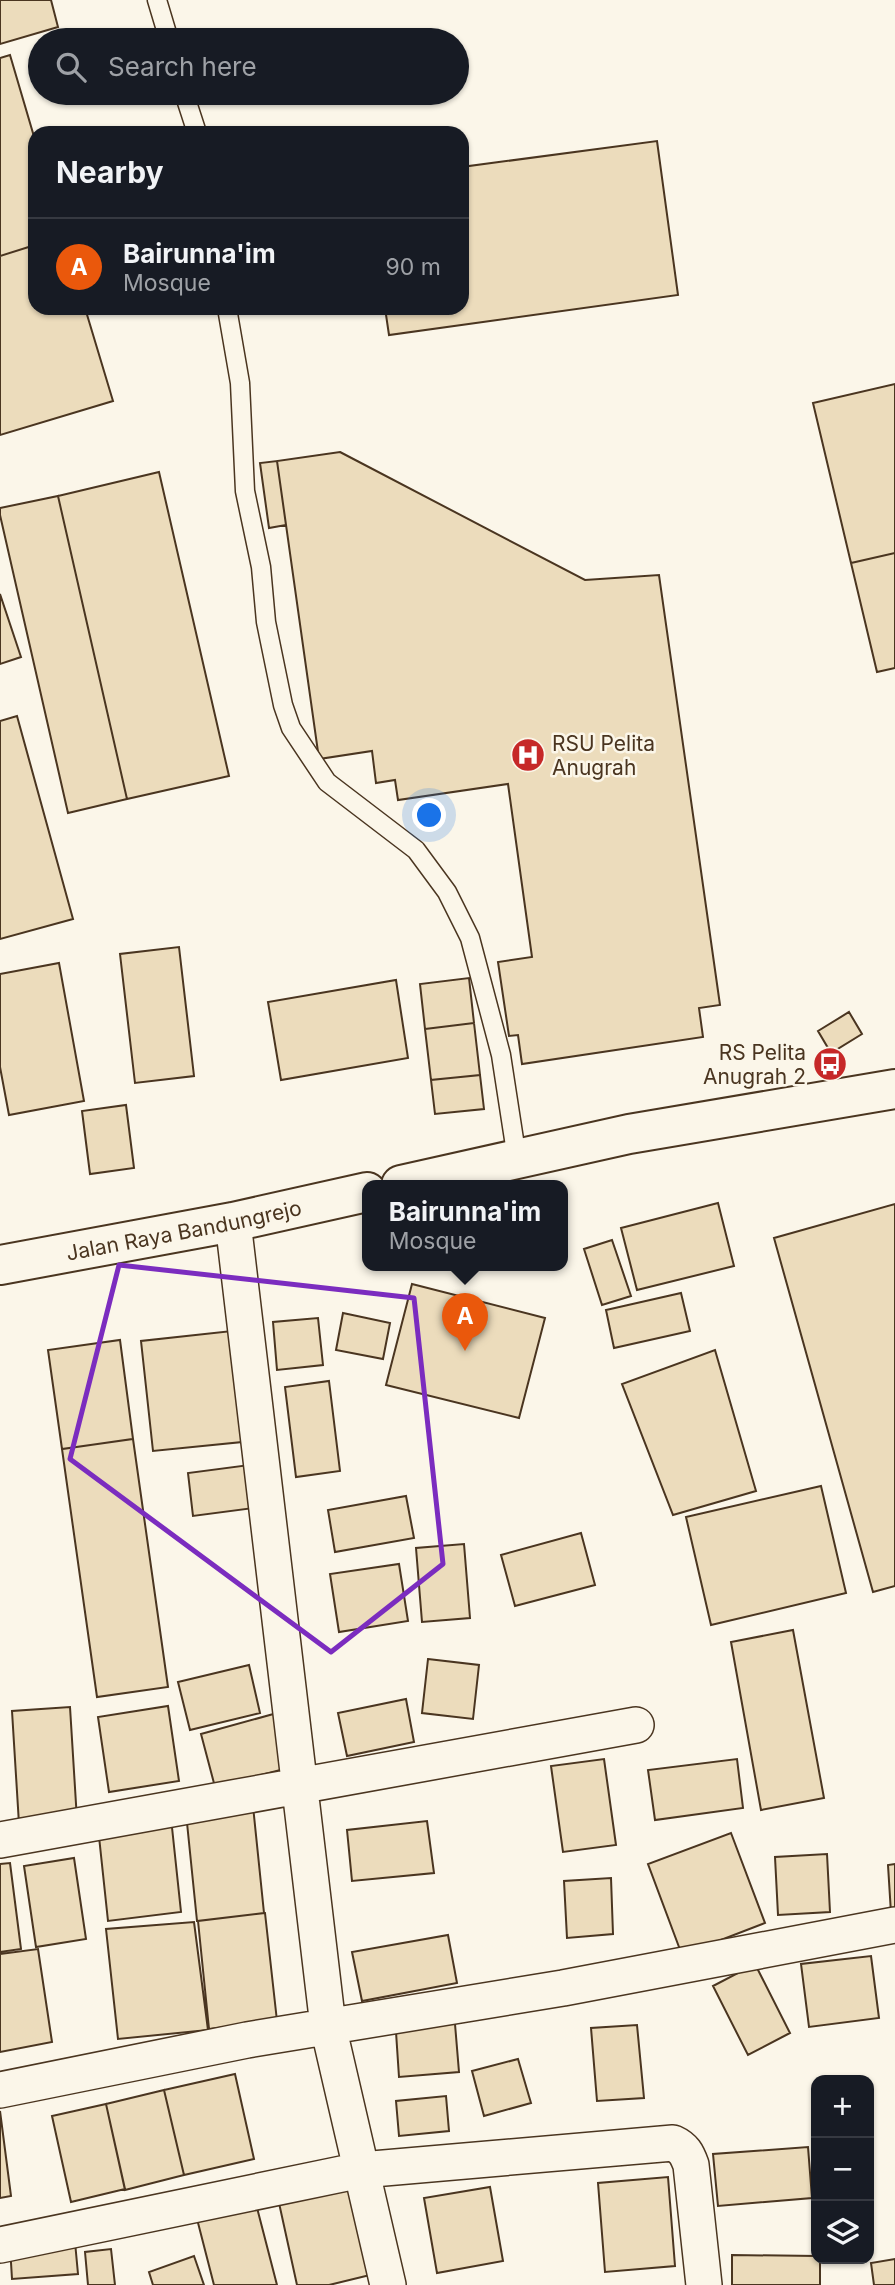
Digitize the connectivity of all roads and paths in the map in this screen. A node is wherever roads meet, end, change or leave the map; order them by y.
1 (157, 0) edge
2 (165, 28) edge
3 (188, 105) edge
4 (195, 126) edge
5 (228, 315) edge
6 (895, 1089) edge
7 (517, 1160) junction
8 (424, 1180) edge
9 (362, 1193) edge
10 (233, 1222) junction
11 (0, 1265) edge
12 (636, 1725) dead end
13 (300, 1786) junction
14 (0, 1840) edge
15 (895, 1925) edge
16 (328, 2026) junction
17 (0, 2090) edge
18 (361, 2170) junction
19 (0, 2245) edge
20 (388, 2285) edge
21 (704, 2285) edge

1 - 2 lane
3 - 4 lane
5 - 7 lane
6 - 7 main road
7 - 8 main road
9 - 10 main road, Jalan Raya Bandungrejo
10 - 11 main road, Jalan Raya Bandungrejo
10 - 13 street
12 - 13 street
13 - 14 street
13 - 16 street
15 - 16 street
16 - 17 street
16 - 18 street
18 - 19 street
18 - 20 street
18 - 21 street

